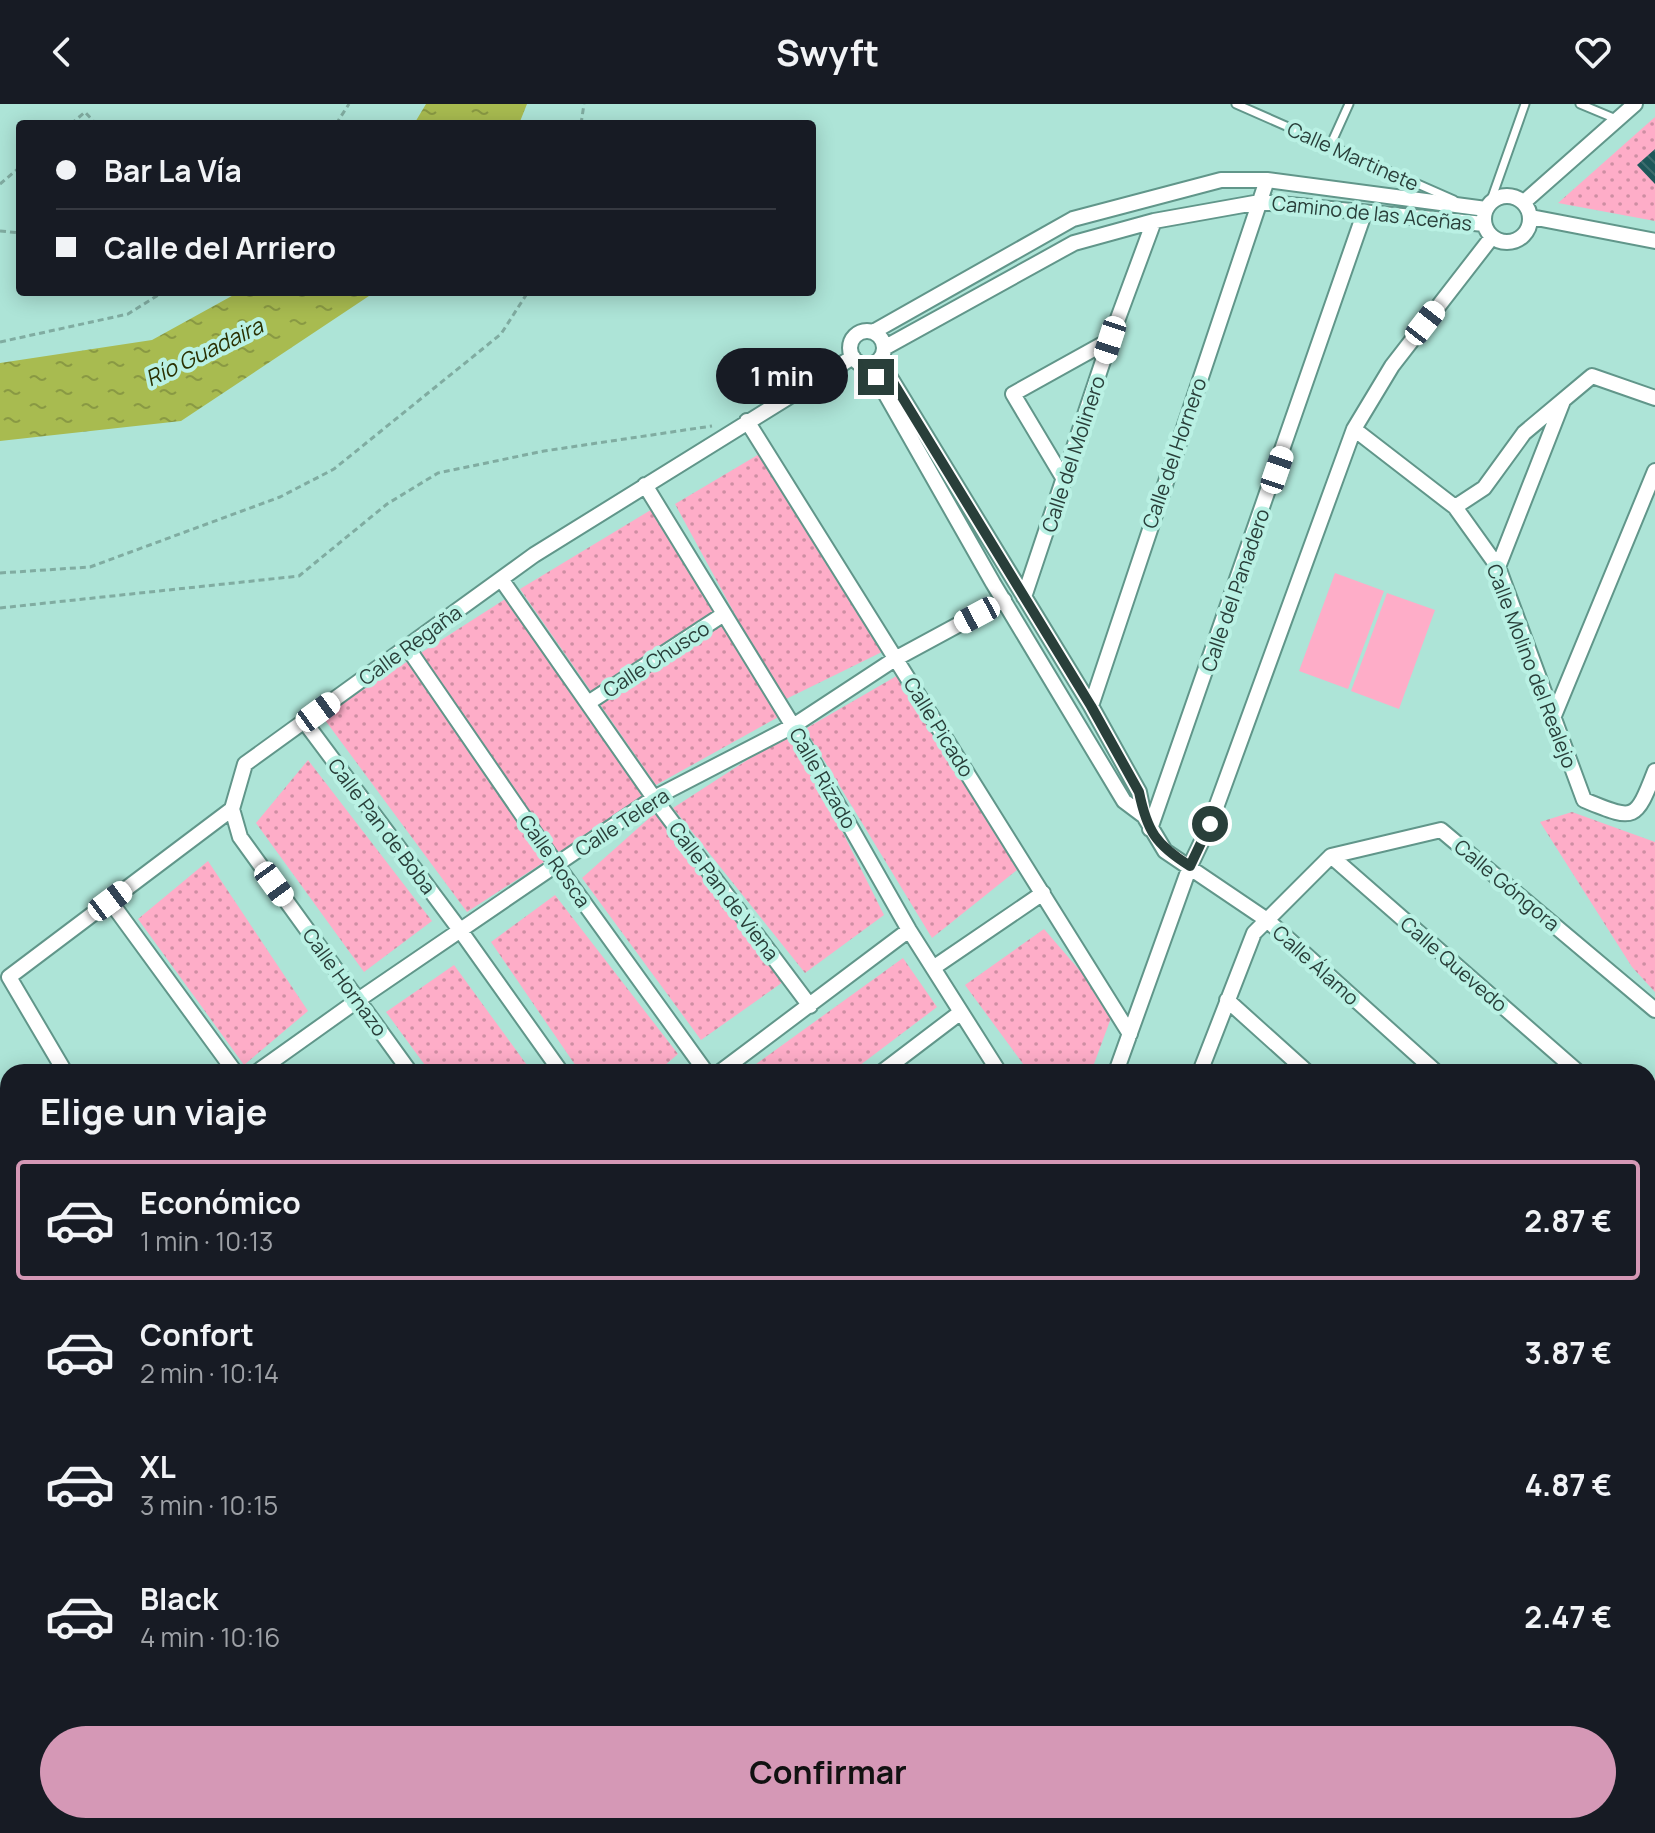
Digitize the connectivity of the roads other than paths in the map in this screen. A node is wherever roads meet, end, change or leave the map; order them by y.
1 (1236, 104) edge
2 (1349, 104) edge
3 (1525, 104) edge
4 (1580, 104) edge
5 (1635, 104) edge
6 (1618, 120) junction
7 (1330, 146) junction
8 (1267, 180) junction
9 (1260, 202) junction
10 (1524, 202) junction
11 (1364, 214) junction
12 (1485, 216) junction
13 (1531, 217) junction
14 (1154, 221) junction
15 (1655, 241) edge
16 (873, 332) junction
17 (1110, 340) junction
18 (853, 357) junction
19 (880, 360) junction
20 (1565, 396) junction
21 (1655, 398) edge
22 (747, 421) junction
23 (1354, 429) junction
24 (1655, 471) edge
25 (1065, 481) junction
26 (645, 485) junction
27 (1455, 507) junction
28 (1498, 567) junction
29 (501, 579) junction
30 (1024, 597) junction
31 (1004, 600) junction
32 (724, 614) junction
33 (407, 647) junction
34 (895, 659) junction
35 (588, 703) junction
36 (1091, 706) junction
37 (1553, 718) junction
38 (304, 721) junction
39 (793, 726) junction
40 (1655, 771) edge
41 (654, 798) junction
42 (232, 809) junction
43 (1147, 823) junction
44 (1331, 856) junction
45 (556, 864) junction
46 (1190, 866) junction
47 (1043, 893) junction
48 (110, 901) junction
49 (1267, 920) junction
50 (460, 930) junction
51 (909, 930) junction
52 (933, 968) junction
53 (358, 1000) junction
54 (1227, 1000) junction
55 (810, 1006) junction
56 (1655, 1010) edge
57 (961, 1012) junction
58 (1130, 1034) junction
59 (60, 1064) edge
60 (229, 1064) edge
61 (268, 1064) edge
62 (404, 1064) edge
63 (555, 1064) edge
64 (700, 1064) edge
65 (731, 1064) edge
66 (893, 1064) edge
67 (994, 1064) edge
68 (1119, 1064) edge
69 (1203, 1064) edge
70 (1298, 1064) edge
71 (1427, 1064) edge
72 (1569, 1064) edge

1 - 7 lane, Calle Martinete
2 - 7 lane
3 - 12 lane
4 - 6 lane
5 - 6 street
6 - 10 street
7 - 12 lane, Calle Martinete
8 - 9 street, Camino de las Aceñas
8 - 12 street
8 - 16 street
9 - 11 street, Camino de las Aceñas
9 - 14 street, Camino de las Aceñas
9 - 36 street, Calle del Hornero
10 - 12 street
10 - 13 street
11 - 12 street, Camino de las Aceñas
11 - 43 street, Calle del Panadero
12 - 13 street
12 - 23 street
13 - 15 street
14 - 17 street, Calle del Molinero
14 - 19 street, Camino de las Aceñas
16 - 18 street
16 - 19 street
17 - 25 street, Calle del Molinero
17 - 25 street
18 - 19 street
18 - 22 street, Calle Regaña
19 - 30 street
19 - 31 street, Calle Álamo
20 - 21 street
20 - 27 street
20 - 28 street
22 - 26 street, Calle Regaña
22 - 34 street, Calle Picado
23 - 27 street, Calle Molino del Realejo
23 - 46 street
24 - 37 street
25 - 30 street, Calle del Molinero
26 - 29 street, Calle Regaña
26 - 32 street, Calle Rizado
27 - 28 street, Calle Molino del Realejo
28 - 37 street, Calle Molino del Realejo
29 - 33 street, Calle Regaña
29 - 35 street, Calle Pan de Viena
30 - 36 street
31 - 34 street, Calle Telera
31 - 43 street, Calle Álamo
32 - 35 street, Calle Chusco
32 - 39 street, Calle Rizado
33 - 38 street, Calle Regaña
33 - 45 street, Calle Rosca
34 - 39 street, Calle Telera
34 - 47 street, Calle Picado
35 - 41 street, Calle Pan de Viena
36 - 43 street
37 - 40 street, Calle Molino del Realejo
38 - 42 street, Calle Regaña
38 - 50 street, Calle Pan de Boba
39 - 41 street, Calle Telera
39 - 51 street, Calle Rizado
41 - 45 street, Calle Telera
41 - 55 street, Calle Pan de Viena
42 - 48 street
42 - 53 street, Calle Hornazo
43 - 46 street, Calle Álamo
44 - 49 street
44 - 56 street, Calle Góngora
44 - 72 street, Calle Quevedo
45 - 50 street, Calle Telera
45 - 64 street, Calle Rosca
46 - 49 street, Calle Álamo
46 - 58 street
47 - 52 street
47 - 58 street, Calle Picado
48 - 59 street
48 - 60 street
49 - 54 street
49 - 71 street, Calle Álamo
50 - 53 street, Calle Telera
50 - 63 street, Calle Pan de Boba
51 - 52 street, Calle Rizado
51 - 55 street
52 - 57 street, Calle Rizado
53 - 61 street, Calle Telera
53 - 62 street, Calle Hornazo
54 - 69 street
54 - 70 street
55 - 65 street
57 - 66 street
57 - 67 street, Calle Rizado
58 - 68 street

